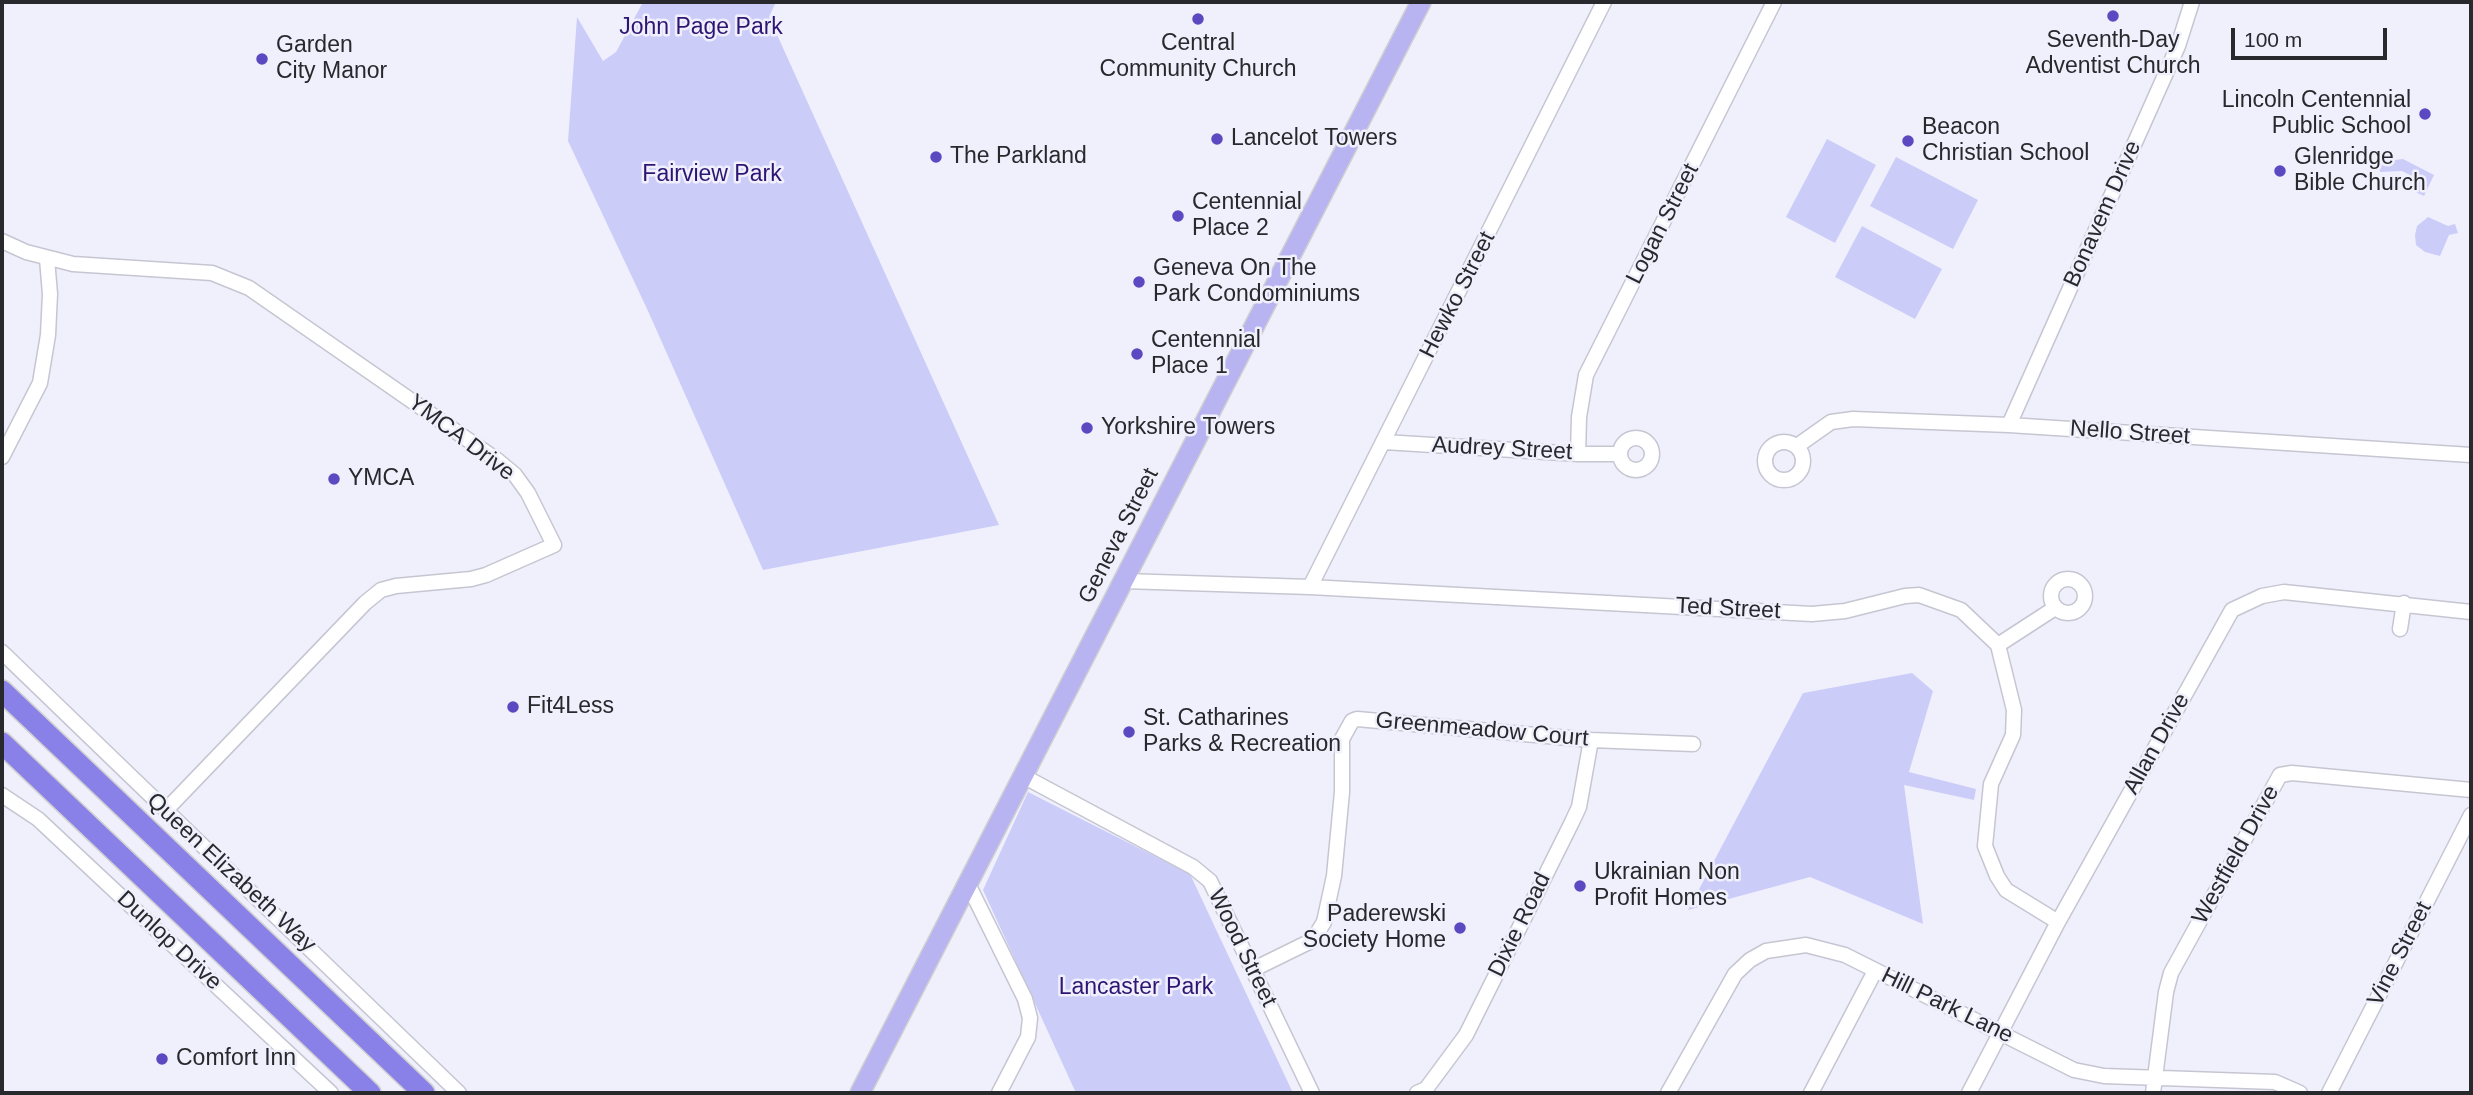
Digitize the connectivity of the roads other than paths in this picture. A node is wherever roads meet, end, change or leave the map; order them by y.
1 (1421, 2) edge
2 (1604, 2) edge
3 (1774, 2) edge
4 (2192, 2) edge
5 (2, 242) edge
6 (47, 258) junction
7 (2009, 425) junction
8 (1384, 442) junction
9 (1797, 446) dead end
10 (1578, 454) junction
11 (1620, 454) dead end
12 (2471, 455) edge
13 (2, 457) edge
14 (1124, 581) junction
15 (1310, 587) junction
16 (2404, 603) junction
17 (2055, 608) dead end
18 (2471, 612) edge
19 (2400, 629) dead end
20 (1998, 645) junction
21 (2, 652) edge
22 (2, 691) edge
23 (1591, 740) junction
24 (2, 743) edge
25 (1693, 744) dead end
26 (2, 763) edge
27 (1023, 776) junction
28 (2471, 790) edge
29 (2, 795) edge
30 (166, 810) junction
31 (2471, 815) edge
32 (968, 884) junction
33 (169, 903) junction
34 (2057, 922) junction
35 (1254, 969) junction
36 (1875, 971) junction
37 (2000, 1032) junction
38 (2154, 1086) edge
39 (331, 1093) edge
40 (370, 1093) edge
41 (424, 1093) edge
42 (459, 1093) edge
43 (860, 1093) edge
44 (999, 1093) edge
45 (1312, 1093) edge
46 (1417, 1093) edge
47 (1668, 1093) edge
48 (1811, 1093) edge
49 (1969, 1093) edge
50 (2300, 1093) edge
51 (2329, 1093) edge

1 - 14 main road, Geneva Street
2 - 8 street, Hewko Street
3 - 10 street, Logan Street
4 - 7 street, Bonavem Drive
5 - 6 street
6 - 13 street
6 - 30 street, YMCA Drive
7 - 9 street, Nello Street
7 - 12 street, Nello Street
8 - 10 street, Audrey Street
8 - 15 street, Hewko Street
10 - 11 street, Audrey Street
14 - 15 street, Ted Street
14 - 27 main road, Geneva Street
15 - 20 street, Ted Street
16 - 18 street, Allan Drive
16 - 19 street
16 - 34 street, Allan Drive
17 - 20 street
20 - 34 street
21 - 30 street
22 - 41 highway, Queen Elizabeth Way
23 - 25 street, Greenmeadow Court
23 - 35 street, Greenmeadow Court
23 - 46 street, Dixie Road
24 - 33 highway
26 - 33 highway
27 - 32 main road, Geneva Street
27 - 35 street, Wood Street
28 - 38 street, Westfield Drive
29 - 39 street, Dunlop Drive
30 - 42 street
31 - 51 street, Vine Street
32 - 43 main road, Geneva Street
32 - 44 street
33 - 40 highway
34 - 37 street, Allan Drive
35 - 45 street, Wood Street
36 - 37 street, Hill Park Lane
36 - 47 street, Hill Park Lane
36 - 48 street
37 - 38 street, Hill Park Lane
37 - 49 street, Allan Drive
38 - 50 street, Hill Park Lane

